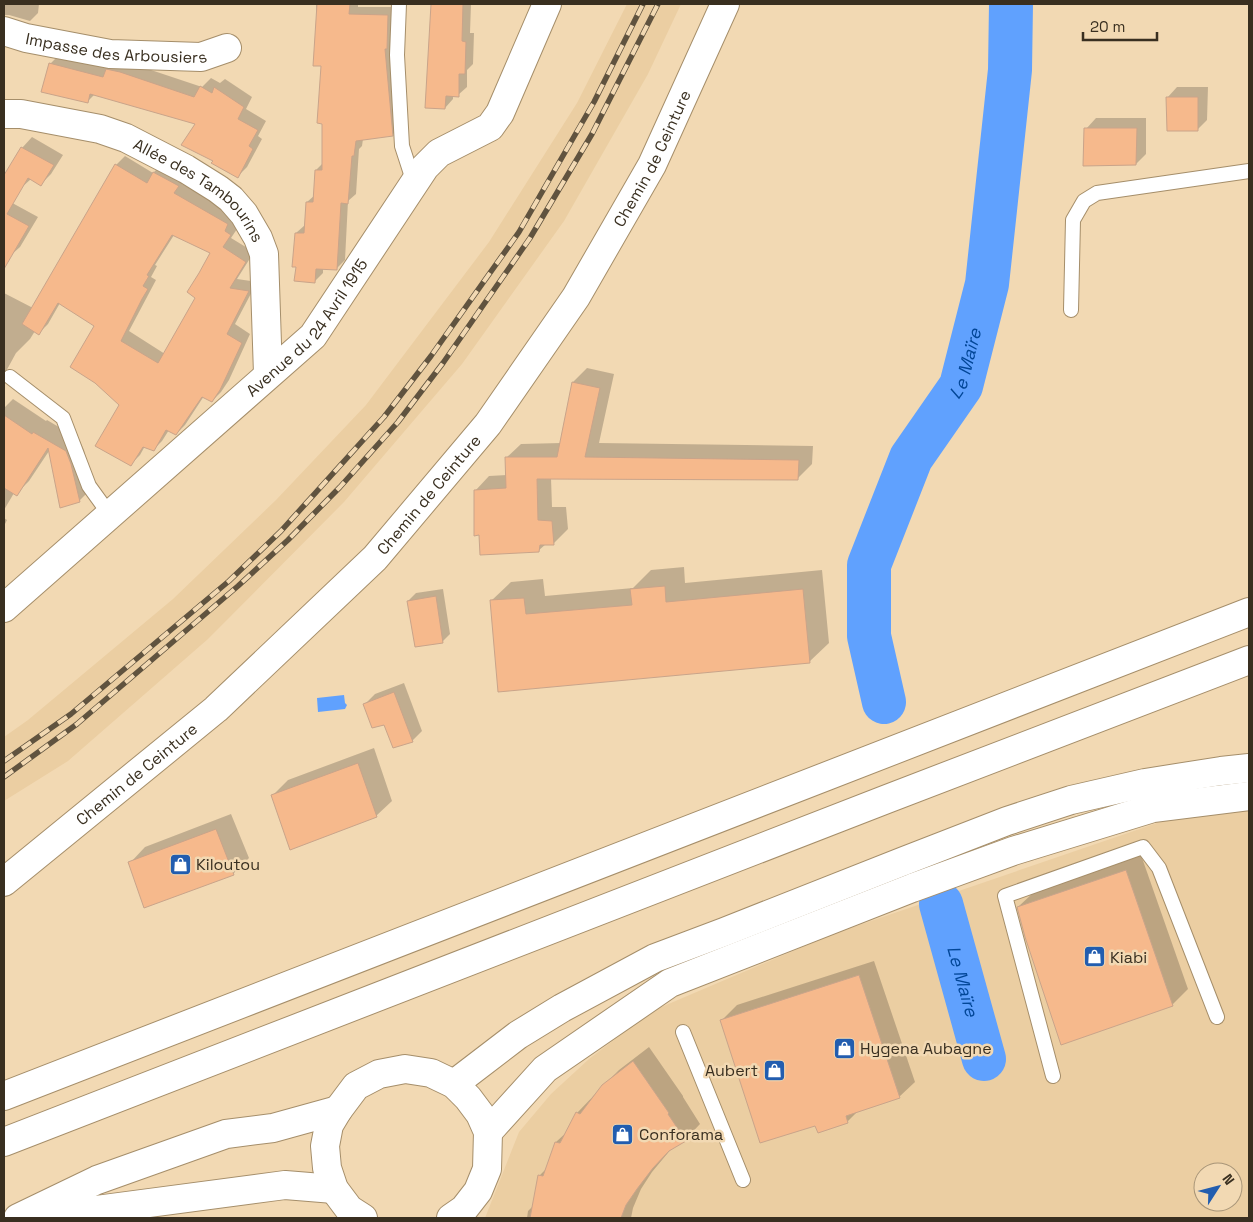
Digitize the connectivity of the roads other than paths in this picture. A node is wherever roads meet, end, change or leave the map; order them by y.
1 (399, 4) edge
2 (547, 4) edge
3 (725, 4) edge
4 (4, 31) edge
5 (226, 48) dead end
6 (4, 114) edge
7 (1249, 171) edge
8 (414, 183) junction
9 (1071, 310) dead end
10 (268, 374) junction
11 (10, 377) dead end
12 (110, 515) junction
13 (4, 608) edge
14 (1249, 608) edge
15 (1249, 612) edge
16 (1174, 641) junction
17 (1249, 660) edge
18 (1249, 768) edge
19 (1249, 796) edge
20 (4, 882) edge
21 (1216, 1016) dead end
22 (683, 1032) dead end
23 (1053, 1076) dead end
24 (454, 1084) junction
25 (4, 1096) edge
26 (338, 1110) junction
27 (488, 1132) junction
28 (4, 1142) edge
29 (743, 1180) dead end
30 (334, 1189) junction
31 (459, 1215) edge
32 (18, 1218) edge
33 (36, 1218) edge
34 (362, 1218) edge

1 - 8 lane
2 - 8 main road, Avenue du 24 Avril 1915
3 - 20 main road, Chemin de Ceinture
4 - 5 main road, Impasse des Arbousiers
6 - 10 main road, Allée des Tambourins
7 - 9 lane
8 - 10 main road, Avenue du 24 Avril 1915
10 - 12 main road, Avenue du 24 Avril 1915
11 - 12 lane
12 - 13 main road, Avenue du 24 Avril 1915
14 - 16 main road
15 - 16 main road
16 - 25 main road
17 - 28 main road
18 - 24 main road
19 - 27 main road
21 - 23 lane
22 - 29 lane
24 - 26 main road
24 - 27 main road
26 - 30 main road
26 - 32 main road
27 - 31 main road
30 - 33 main road
30 - 34 main road

